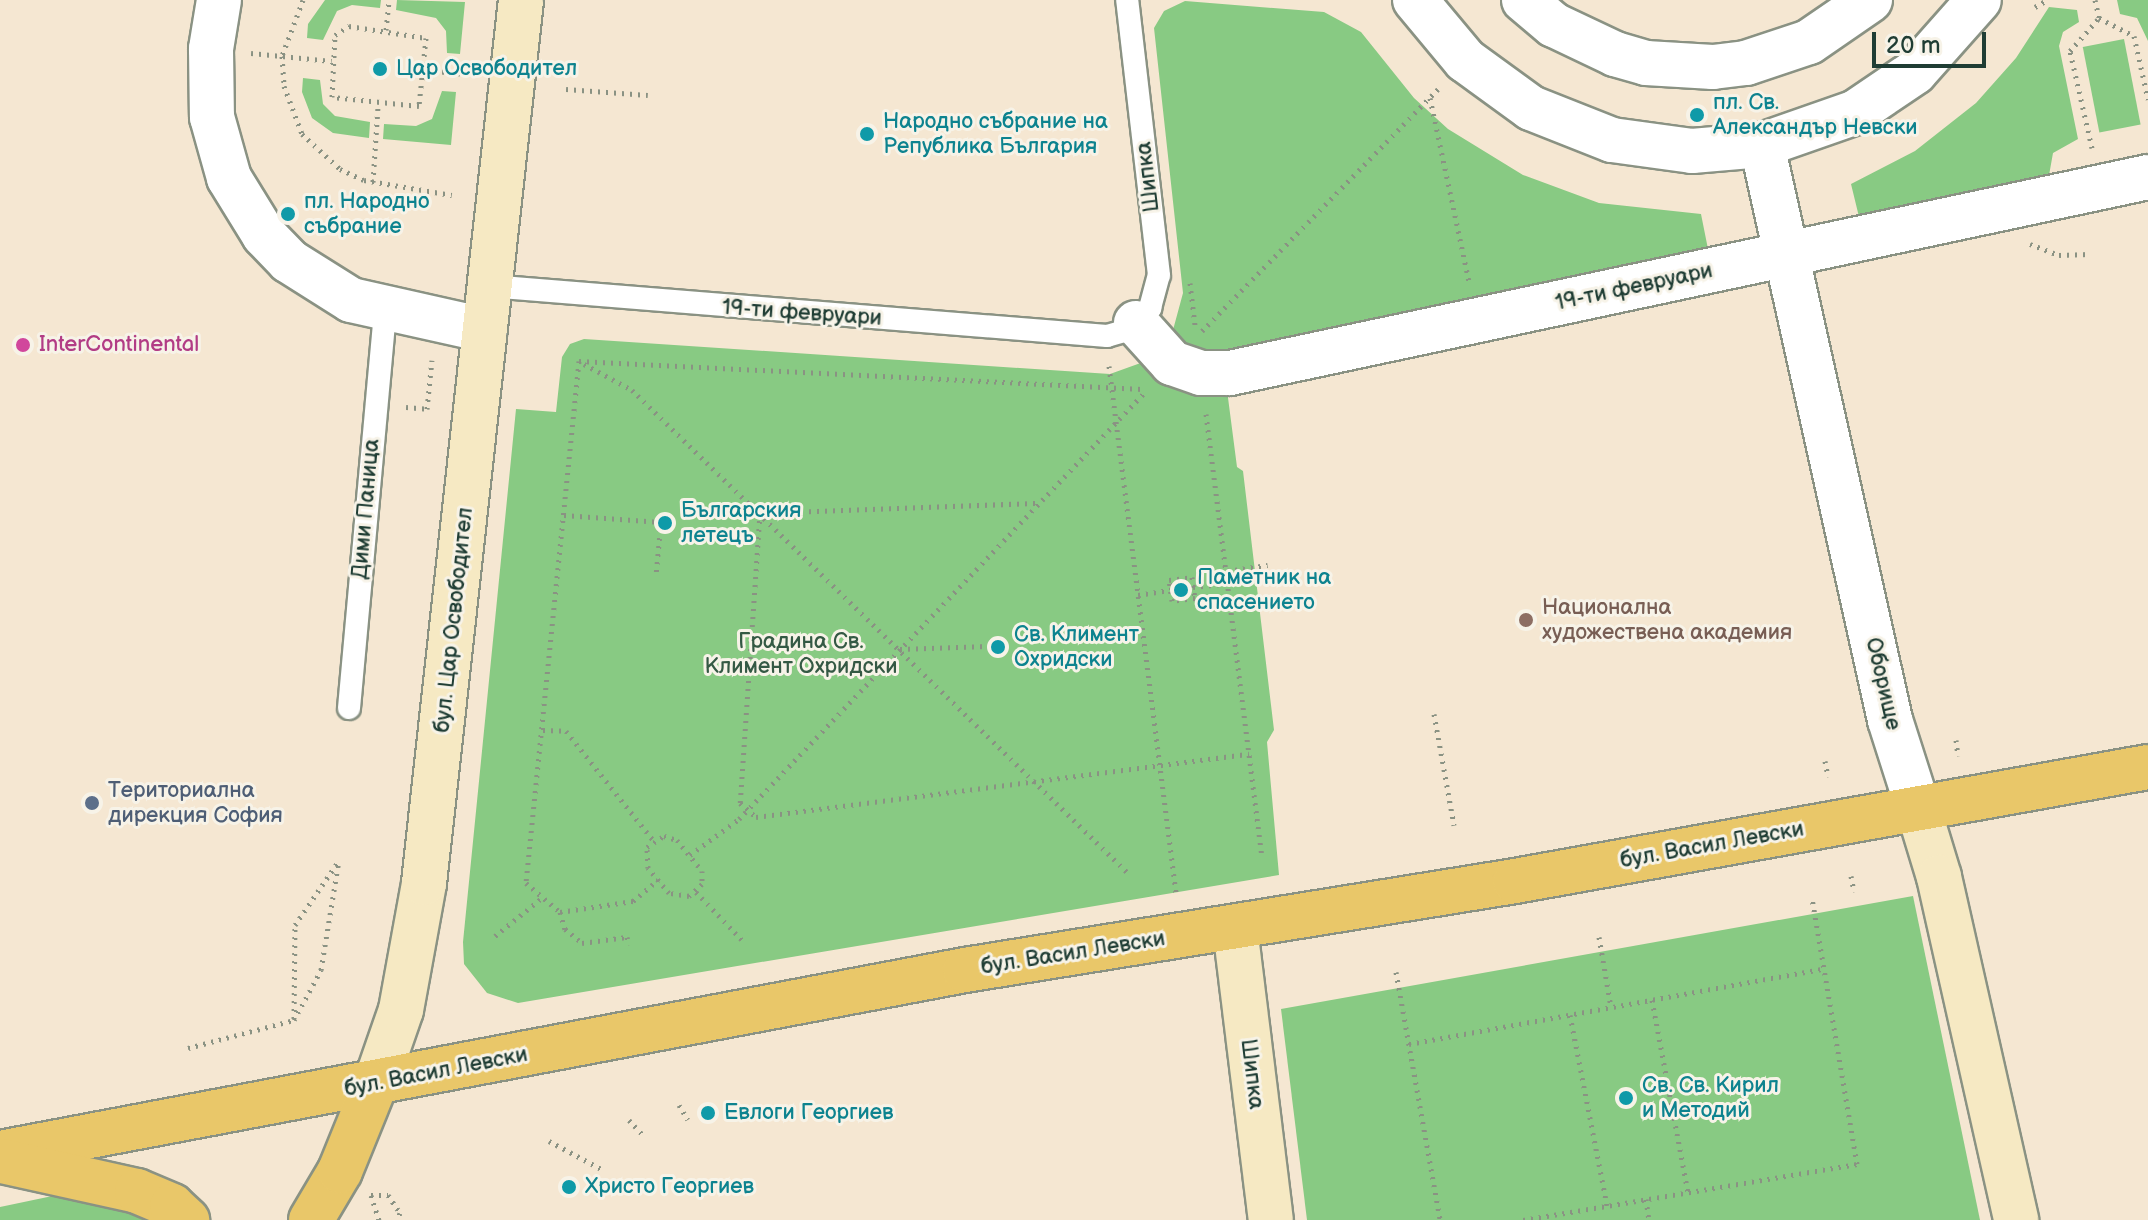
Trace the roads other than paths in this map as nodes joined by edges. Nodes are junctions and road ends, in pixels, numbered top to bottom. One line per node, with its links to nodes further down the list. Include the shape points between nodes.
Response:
1 (219, 0): 12 (street, via 211,49 218,148 243,206 289,261 340,294)
2 (521, 0): 11 (main road, бул. Цар Освободител)
3 (1127, 0): 14 (lane, Шипка, via 1159,275 1153,300)
4 (1415, 0): 8 (street, via 1465,60 1531,108 1612,140 1692,151)
5 (1524, 0): 6 (street, via 1554,25 1615,54 1646,63 1713,67 1756,61 1809,42)
6 (1870, 0)
7 (1979, 0): 8 (street, via 1940,49 1887,93 1824,127)
8 (1762, 145): 10 (street, Оборище)
9 (2148, 177): 10 (street, 19-ти февруари)
10 (1787, 254): 14 (street, 19-ти февруари, via 1230,373 1173,375); 17 (street, Оборище, via 1890,720)
11 (489, 286): 13 (main road, бул. Цар Освободител); 14 (lane, 19-ти февруари)
12 (411, 327): 13 (street); 15 (lane, Дими Паница)
13 (485, 330): 19 (main road, бул. Цар Освободител, via 424,883 401,1010)
14 (1119, 332)
15 (349, 708)
16 (2148, 767): 17 (main road, бул. Васил Левски)
17 (1919, 811): 18 (main road, бул. Васил Левски); 25 (main road, Оборище, via 1939,877)
18 (1235, 928): 19 (main road, бул. Васил Левски, via 965,970); 24 (main road, Шипка)
19 (375, 1085): 20 (main road, бул. Васил Левски); 23 (main road, бул. Цар Освободител, via 340,1171)
20 (0, 1153)
21 (0, 1160): 22 (main road, via 137,1191 172,1206)
22 (187, 1220)
23 (311, 1220)
24 (1271, 1220)
25 (2016, 1220)

